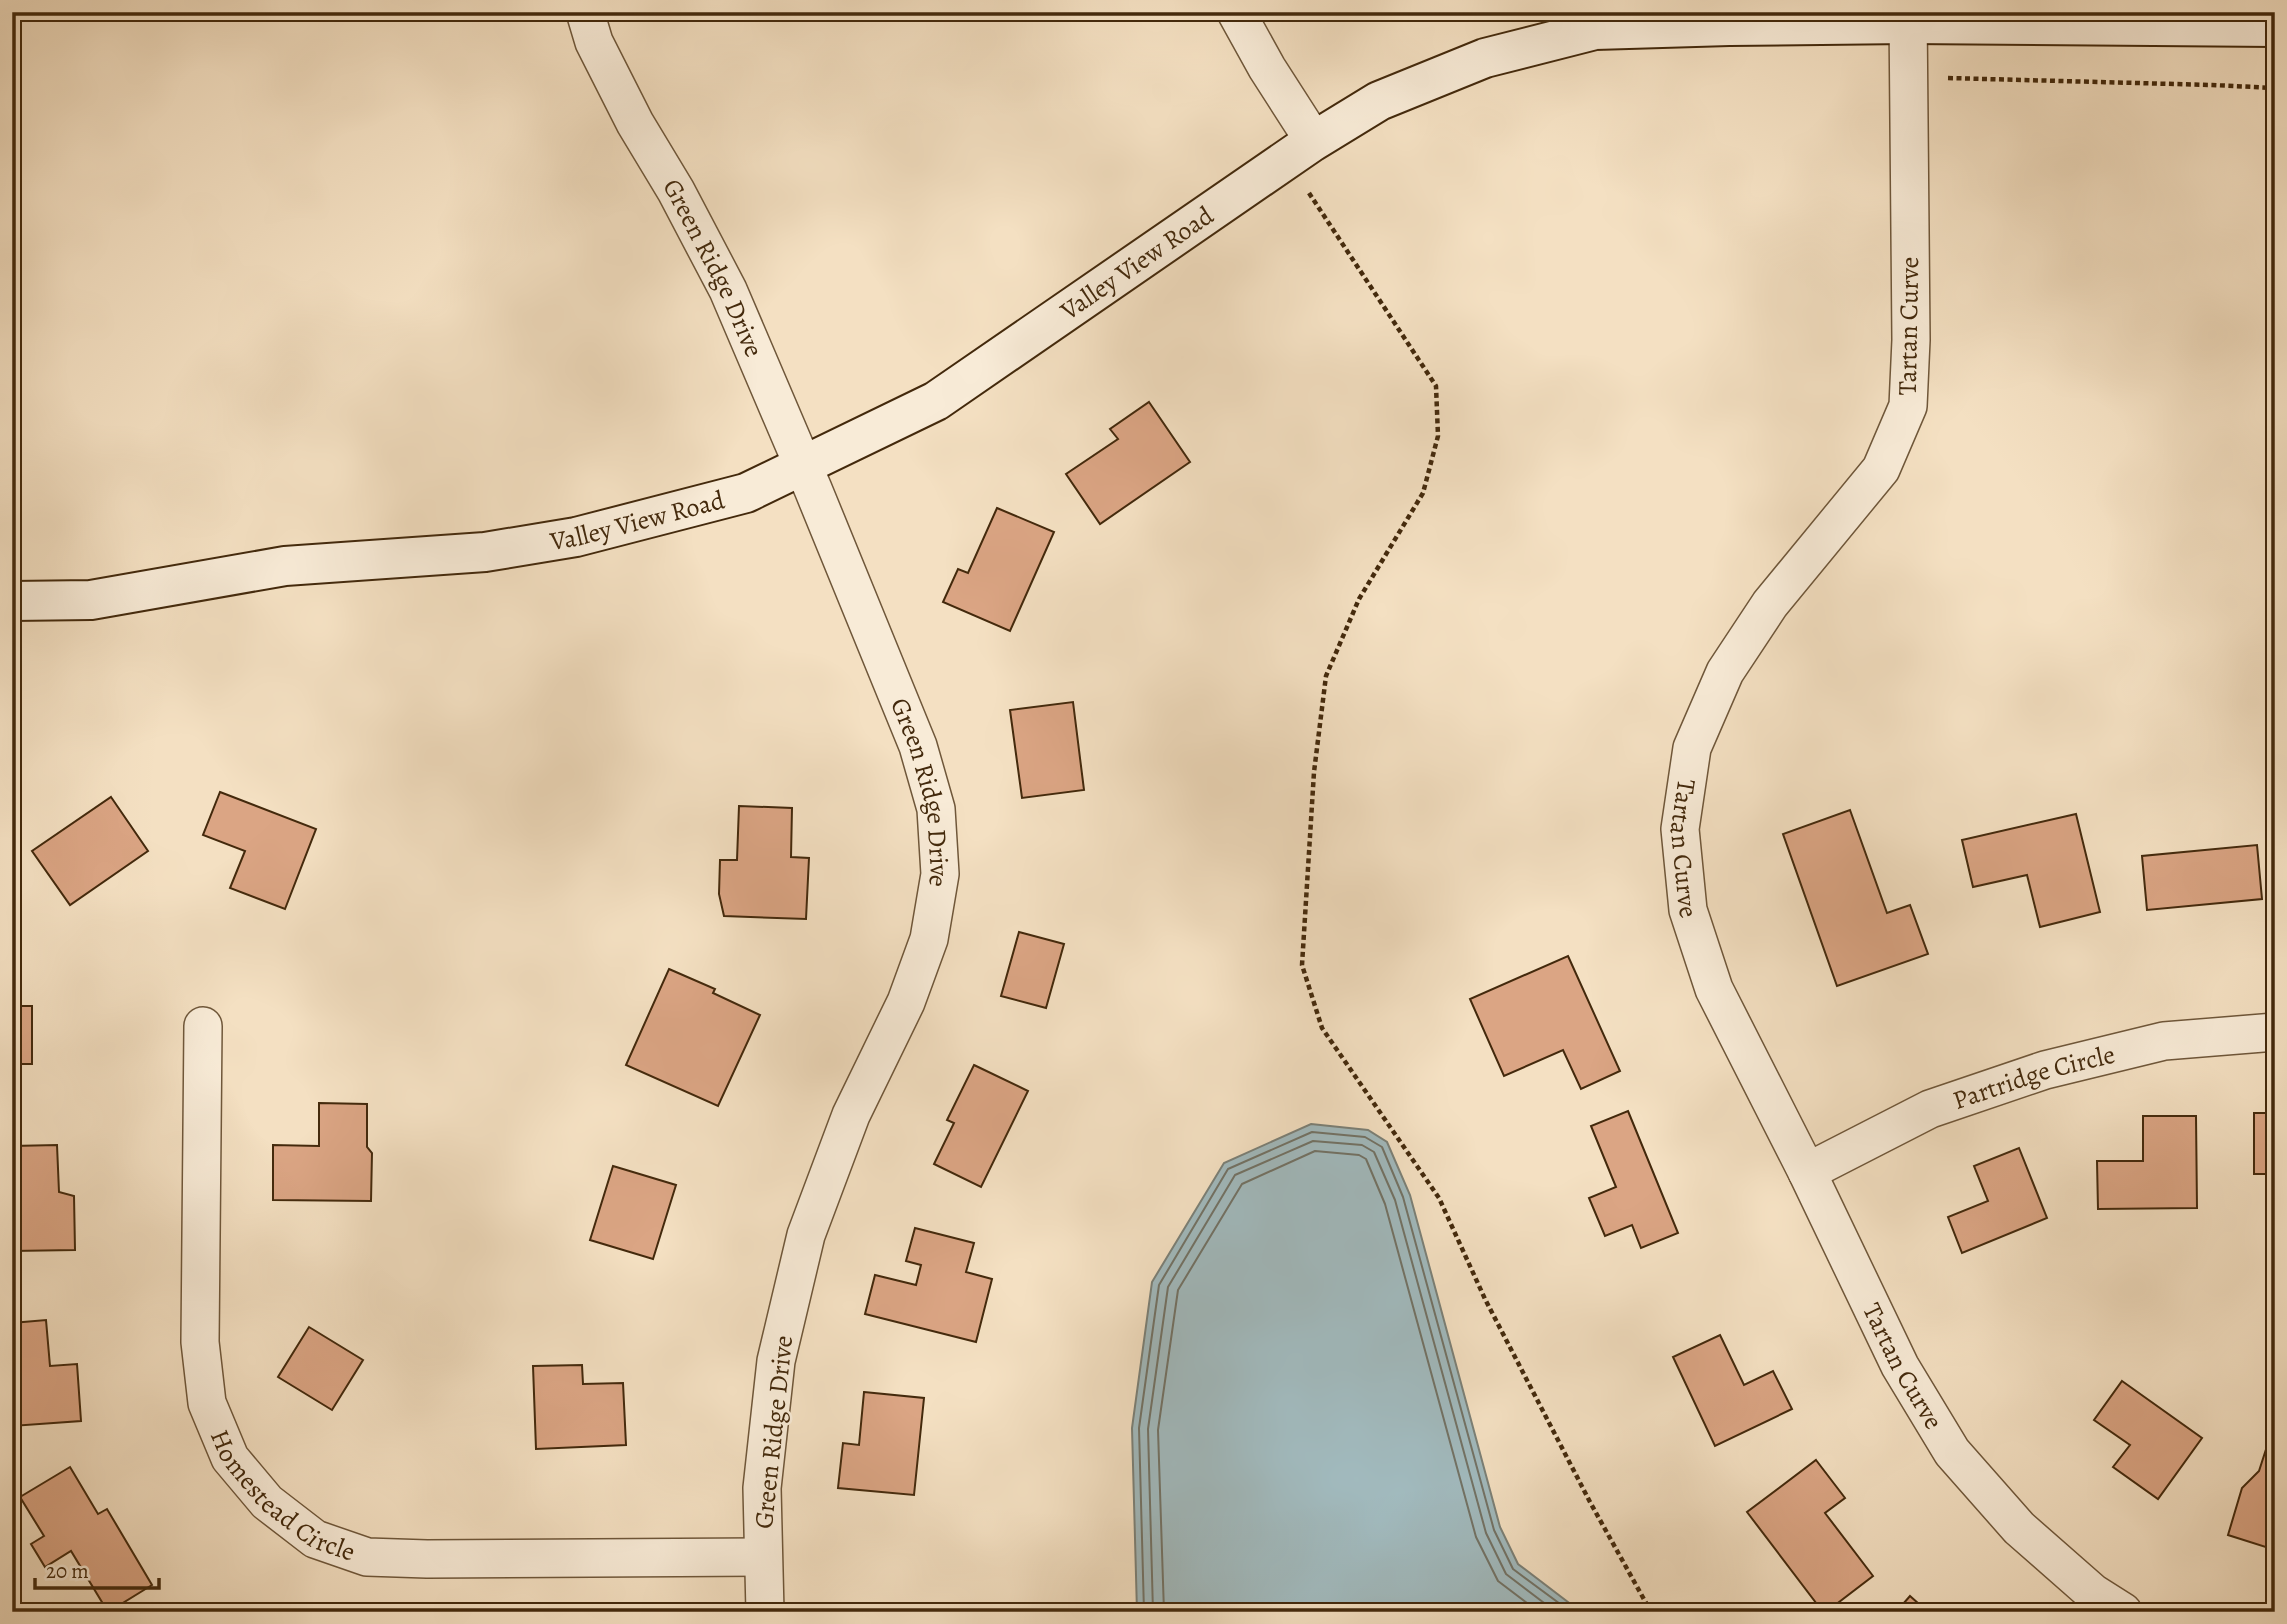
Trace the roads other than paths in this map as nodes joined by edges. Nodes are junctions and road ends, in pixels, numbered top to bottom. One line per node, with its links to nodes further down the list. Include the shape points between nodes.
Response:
1 (585, 12): 6 (street, Green Ridge Drive, via 594,42 635,123 728,290)
2 (1236, 12): 5 (street, via 1310,135)
3 (1908, 18): 4 (street, Valley View Road); 5 (street, Valley View Road, via 1595,30 1485,58 1380,101); 10 (street, Tartan Curve, via 1908,405 1881,469 1770,604 1725,672 1692,748 1680,829 1688,910 1714,989)
4 (2275, 27)
5 (1299, 151): 6 (street, Valley View Road, via 936,401)
6 (803, 465): 7 (street, Valley View Road, via 746,493 576,537 485,552 285,566 91,600); 11 (street, Green Ridge Drive, via 918,746 936,809 940,874 929,939 906,1002 851,1115 806,1235 776,1361 762,1489)
7 (12, 601)
8 (203, 1026): 11 (street, Homestead Circle, via 200,1342 207,1403 229,1458 267,1502 315,1539 367,1557)
9 (2275, 1032): 10 (street, Partridge Circle, via 2164,1041 2045,1070 1930,1109)
10 (1807, 1172): 13 (street, Tartan Curve, via 1900,1366 1952,1452 2019,1528)
11 (762, 1557): 12 (street, Green Ridge Drive)
12 (765, 1612)
13 (2123, 1612)

